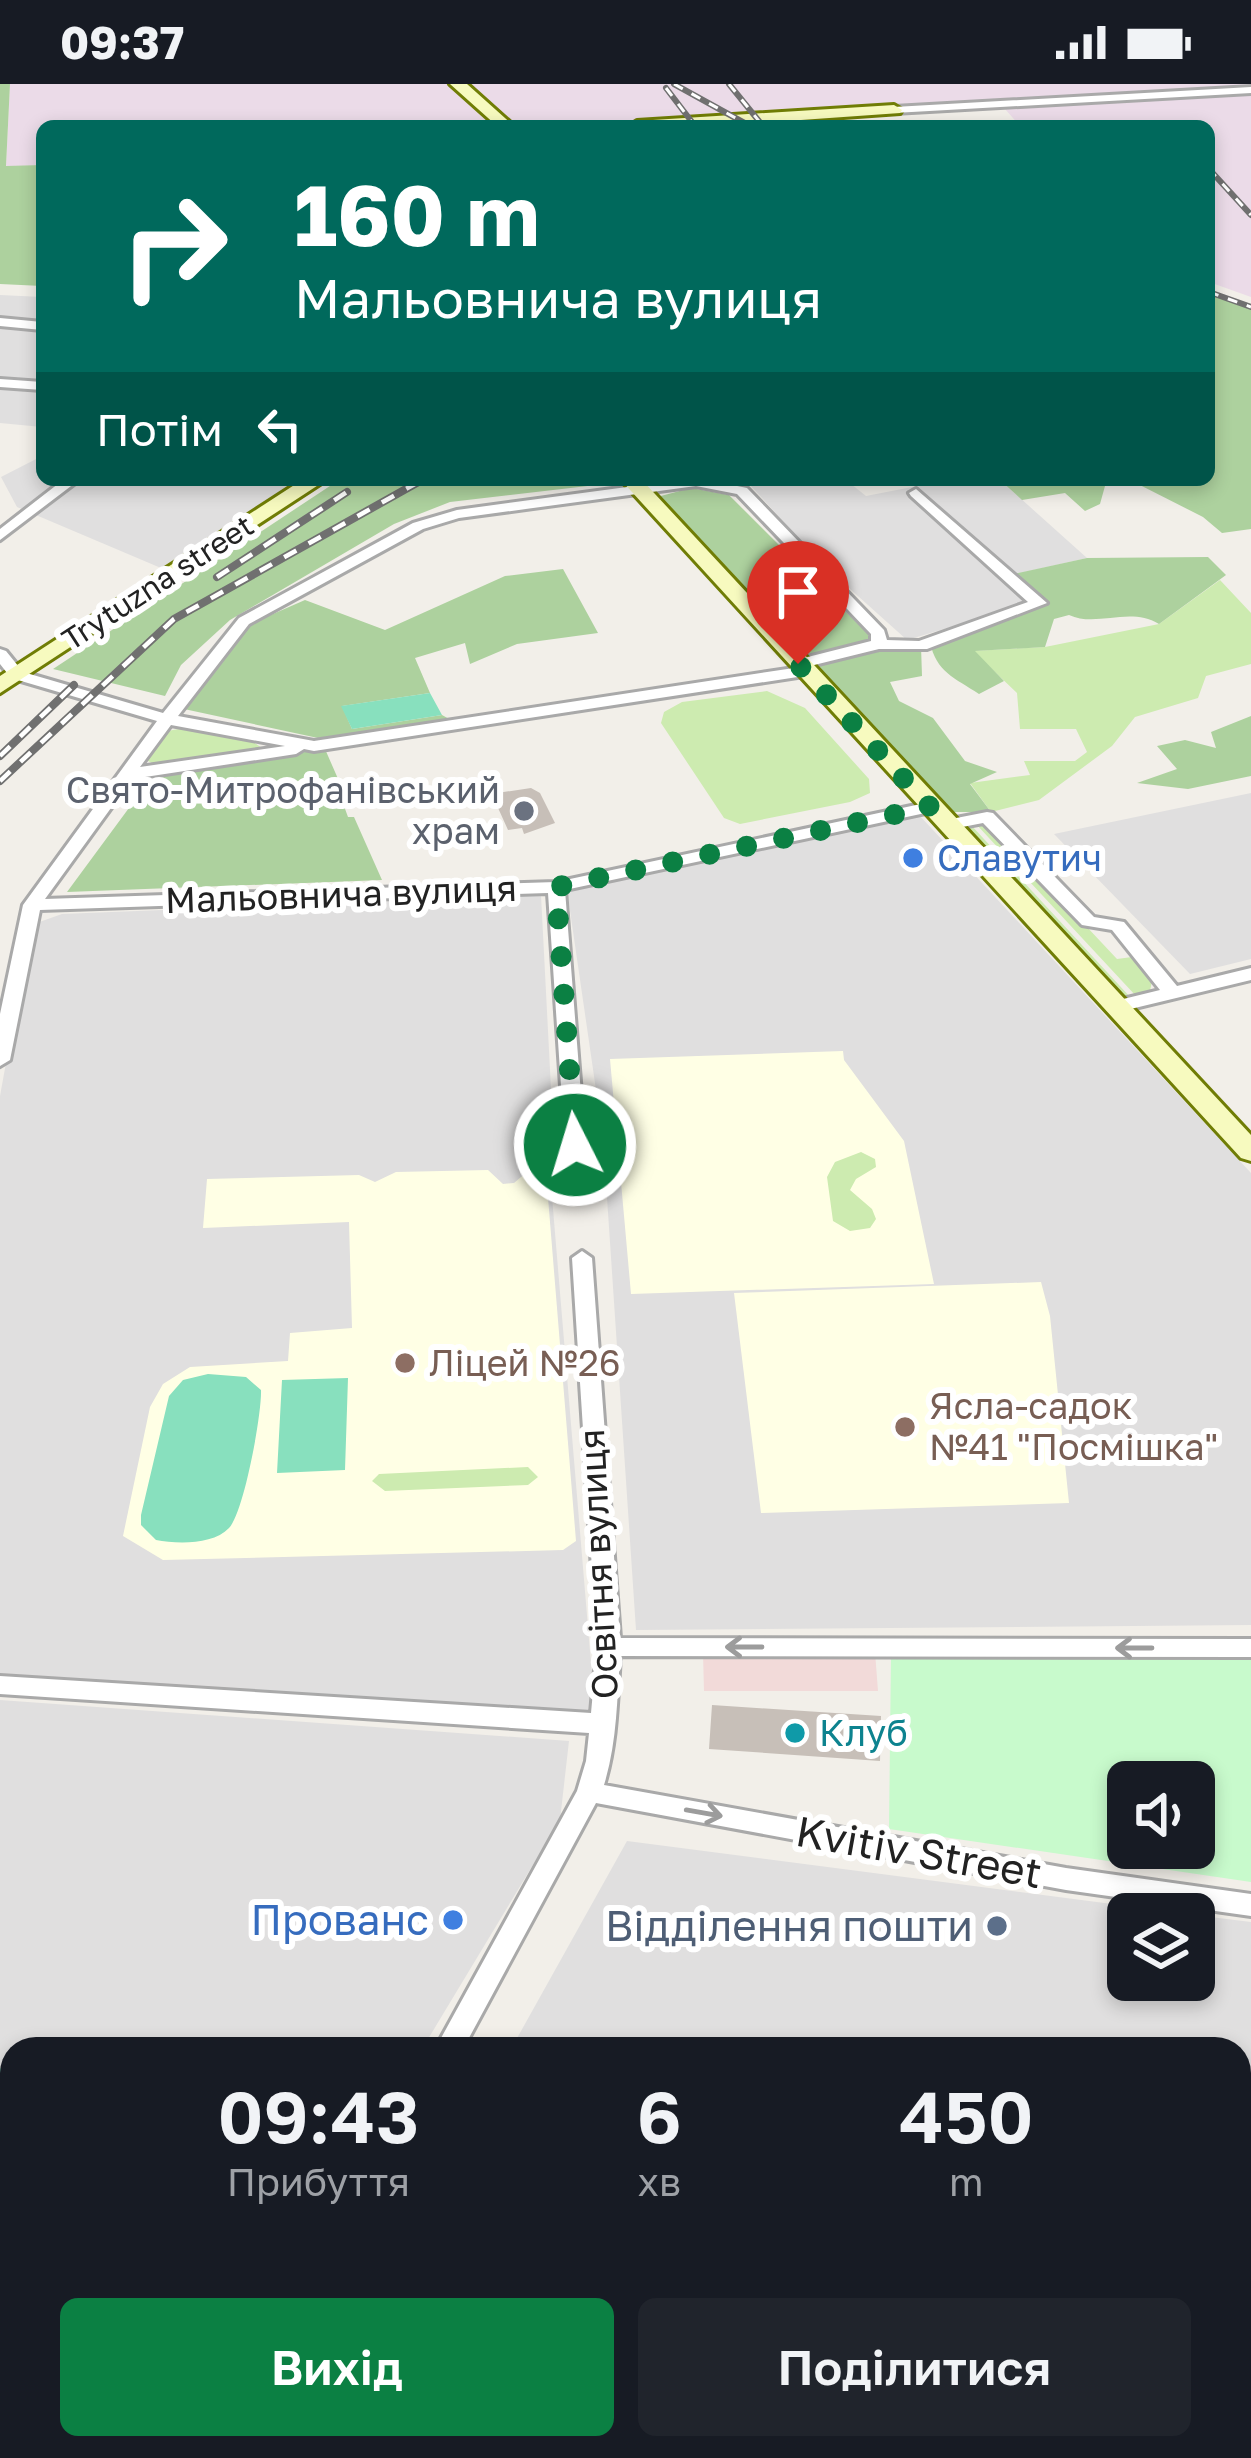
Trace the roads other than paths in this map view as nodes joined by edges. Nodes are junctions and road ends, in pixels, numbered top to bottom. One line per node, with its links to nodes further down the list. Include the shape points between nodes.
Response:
1 (458, 84): 4 (street)
2 (1251, 90): 3 (street)
3 (890, 103): 5 (street); 6 (street)
4 (499, 120)
5 (703, 120)
6 (900, 120)
7 (0, 322): 8 (street)
8 (36, 325)
9 (0, 383): 10 (street)
10 (36, 386)
11 (62, 486): 17 (street)
12 (307, 486): 21 (street, Trytuzna street)
13 (628, 486): 22 (street, via 418,526 244,621)
14 (635, 486): 20 (street)
15 (716, 486): 18 (street, via 742,491 879,634)
16 (916, 494): 18 (street, via 1039,603 921,646)
17 (0, 536)
18 (879, 644): 20 (street)
19 (0, 654): 21 (street)
20 (801, 668): 23 (street); 25 (street)
21 (9, 680): 22 (street)
22 (166, 719): 23 (street); 24 (street)
23 (314, 746): 24 (street)
24 (130, 774): 27 (street)
25 (939, 816): 26 (street, Мальовнича вулиця); 29 (street, Мальовнича вулиця, via 987,817 1088,921 1118,926); 30 (street)
26 (556, 887): 27 (street, Мальовнича вулиця); 32 (street)
27 (32, 905): 31 (street)
28 (1251, 974): 29 (street)
29 (1173, 994): 30 (street)
30 (1114, 1007): 33 (street)
31 (0, 1060)
32 (575, 1145)
33 (1251, 1152)
34 (582, 1258): 35 (street, Освітня вулиця)
35 (609, 1648): 36 (street, one-way to 35); 38 (street, Освітня вулиця)
36 (1251, 1648)
37 (0, 1685): 38 (street)
38 (604, 1724): 39 (street, Освітня вулиця)
39 (589, 1792): 40 (street, Kvitiv Street, one-way to 40); 41 (street, Освітня вулиця)
40 (1251, 1905)
41 (455, 2037)

